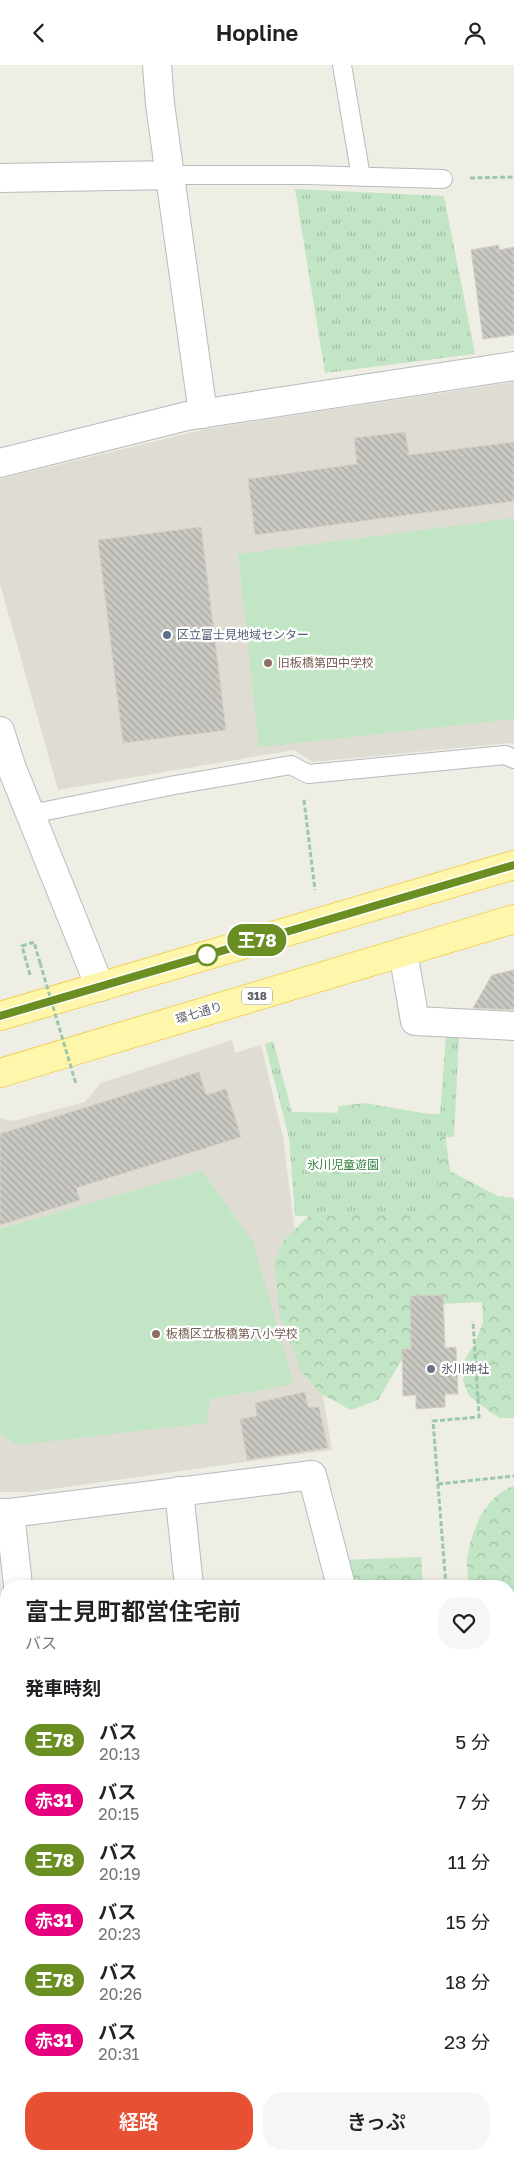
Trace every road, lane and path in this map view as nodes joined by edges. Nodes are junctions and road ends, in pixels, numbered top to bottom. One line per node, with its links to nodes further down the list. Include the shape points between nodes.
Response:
1 (157, 65): 3 (street)
2 (342, 65): 4 (lane)
3 (171, 175): 4 (lane); 6 (street); 9 (street)
4 (361, 177): 7 (lane)
5 (514, 177): 7 (path)
6 (0, 178)
7 (443, 179)
8 (514, 366): 9 (street)
9 (203, 414): 10 (street)
10 (0, 463)
11 (0, 731): 14 (street)
12 (514, 759): 13 (lane, via 505,755 308,774)
13 (300, 769): 14 (lane, via 291,765); 17 (path)
14 (31, 814): 20 (street)
15 (514, 865): 17 (main road)
16 (514, 919): 18 (main road, 環七通り / 318)
17 (319, 922): 20 (main road)
18 (403, 952): 22 (street, via 415,1021); 23 (main road, 環七通り / 318)
19 (30, 975): 24 (path, bridge, via 22,946 34,942)
20 (100, 987): 21 (main road)
21 (0, 1016)
22 (514, 1026)
23 (0, 1073)
24 (76, 1084)
25 (473, 1321): 27 (path, via 479,1417 433,1421)
26 (514, 1476): 27 (path)
27 (438, 1485): 33 (path)
28 (180, 1491): 29 (street); 31 (street); 32 (street, via 312,1475)
29 (5, 1513): 30 (street)
30 (17, 1580)
31 (188, 1580)
32 (339, 1580)
33 (446, 1580)

